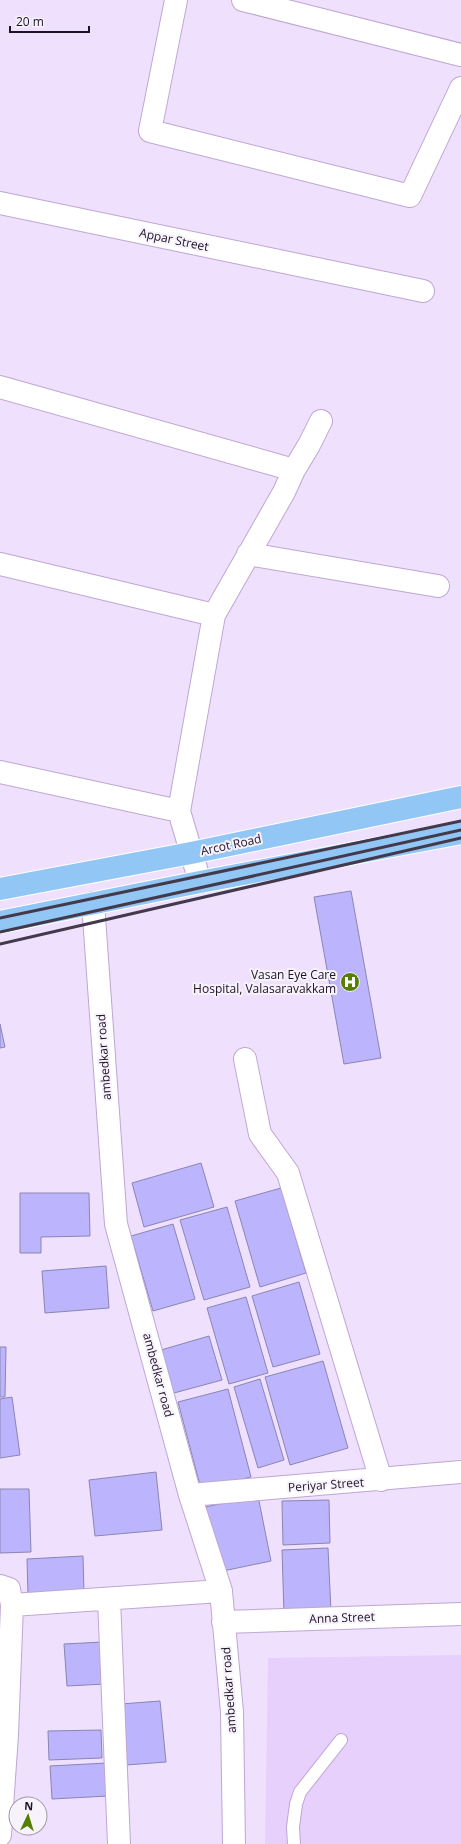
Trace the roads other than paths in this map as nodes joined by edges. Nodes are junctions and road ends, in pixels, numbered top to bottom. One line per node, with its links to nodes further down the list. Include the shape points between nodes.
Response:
1 (176, 0): 4 (street, via 150,131 410,196)
2 (243, 0): 3 (street)
3 (461, 55)
4 (461, 88)
5 (0, 203): 6 (street, Appar Street)
6 (423, 291)
7 (0, 387): 9 (street)
8 (321, 421): 9 (street)
9 (294, 470): 10 (street)
10 (248, 554): 12 (street); 13 (street)
11 (0, 564): 13 (street)
12 (438, 586)
13 (214, 616): 16 (street)
14 (0, 772): 16 (street)
15 (461, 798): 18 (main road, Arcot Road)
16 (179, 811): 18 (street)
17 (461, 833): 19 (main road)
18 (191, 853): 19 (street); 20 (main road, Arcot Road)
19 (200, 882): 21 (main road)
20 (0, 889)
21 (93, 903): 22 (main road); 26 (street, ambedkar road, via 116,1224)
22 (0, 922)
23 (245, 1059): 25 (street, via 260,1134 288,1173)
24 (461, 1472): 25 (street, Periyar Street)
25 (381, 1480): 26 (street, Periyar Street)
26 (190, 1495): 28 (street, ambedkar road)
27 (0, 1586): 30 (street, via 8,1589)
28 (221, 1591): 29 (street); 32 (street, ambedkar road)
29 (109, 1599): 30 (street); 36 (street)
30 (12, 1606): 33 (street)
31 (461, 1614): 32 (street, Anna Street)
32 (224, 1622): 37 (street, ambedkar road, via 232,1712)
33 (4, 1735): 35 (street)
34 (341, 1740): 38 (lane, via 300,1792 293,1827)
35 (0, 1835)
36 (119, 1844)
37 (234, 1844)
38 (294, 1844)

